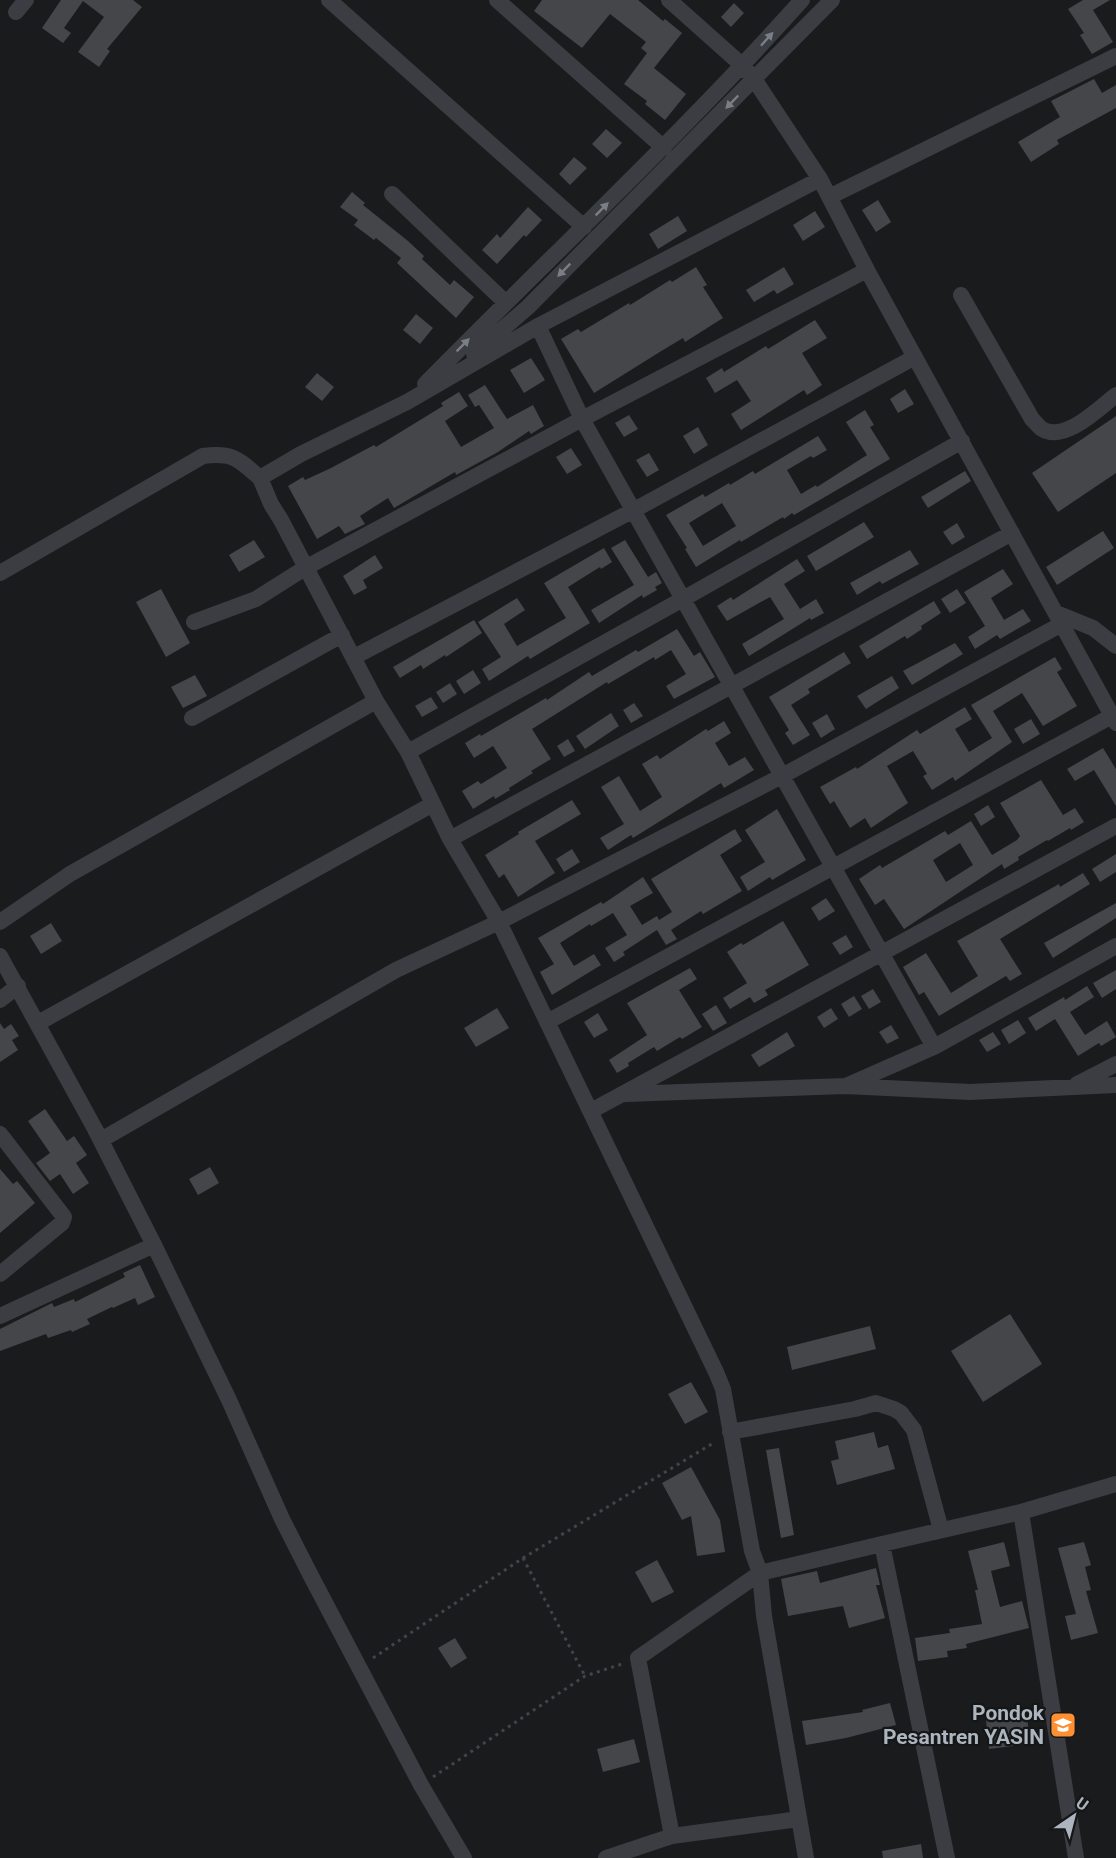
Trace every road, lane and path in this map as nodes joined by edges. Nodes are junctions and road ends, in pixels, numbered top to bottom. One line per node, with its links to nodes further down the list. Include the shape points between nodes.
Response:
1 (329, 0): 12 (street)
2 (497, 0): 8 (street)
3 (669, 0): 7 (street)
4 (802, 0): 7 (street, one-way to 4)
5 (832, 0): 7 (street)
6 (1116, 56): 11 (street)
7 (748, 72): 8 (street); 9 (street); 18 (street, one-way to 18, via 528,307)
8 (664, 147): 12 (street, one-way to 8)
9 (820, 179): 11 (street); 16 (street)
10 (392, 194): 15 (street)
11 (829, 196): 13 (street)
12 (584, 227): 15 (street)
13 (867, 270): 17 (street); 21 (street)
14 (961, 295): 19 (street, via 1032,419 1042,429 1054,433 1068,431)
15 (505, 302): 20 (street, one-way to 15)
16 (538, 327): 18 (street); 21 (street)
17 (915, 357): 22 (street); 24 (street)
18 (448, 377): 20 (street)
19 (1116, 394)
20 (407, 402): 23 (street)
21 (582, 419): 24 (street); 26 (street)
22 (962, 441): 25 (street); 28 (street)
23 (260, 478): 26 (street); 27 (street, via 228,455 203,456)
24 (634, 510): 28 (street); 33 (street)
25 (1012, 533): 29 (street); 34 (street)
26 (305, 568): 30 (street, via 256,599); 31 (street)
27 (0, 573)
28 (683, 599): 34 (street); 38 (street)
29 (1059, 618): 32 (street, via 1093,628); 37 (street); 39 (street)
30 (194, 622)
31 (342, 635): 33 (street); 36 (street)
32 (1116, 645)
33 (354, 657): 35 (street)
34 (732, 687): 39 (street); 42 (street)
35 (376, 701): 38 (street); 44 (street, via 70,874)
36 (192, 718)
37 (1114, 720): 43 (street)
38 (408, 752): 40 (street)
39 (782, 776): 43 (street); 45 (street)
40 (433, 804): 42 (street); 52 (street)
41 (1116, 826): 47 (street)
42 (450, 839): 45 (street)
43 (834, 868): 47 (street); 51 (street)
44 (0, 922)
45 (499, 922): 51 (street); 61 (street, via 396,970)
46 (1116, 946): 53 (street)
47 (882, 954): 53 (street); 58 (street)
48 (0, 956): 49 (street)
49 (18, 986): 50 (street); 52 (street)
50 (0, 1000)
51 (546, 1022): 59 (street)
52 (38, 1023): 61 (street)
53 (934, 1047): 56 (street)
54 (1116, 1064): 57 (street)
55 (1116, 1085): 57 (street)
56 (845, 1086): 57 (street, via 970,1092); 58 (street)
57 (1072, 1087)
58 (622, 1094): 59 (street)
59 (591, 1111): 65 (street, via 716,1372)
60 (0, 1134): 63 (street, via 64,1218)
61 (101, 1140): 62 (street)
62 (154, 1245): 64 (street); 73 (street, via 287,1529)
63 (0, 1274)
64 (0, 1316)
65 (730, 1432): 68 (street, via 876,1403 894,1408 915,1430); 70 (path); 71 (street, via 752,1551)
66 (1116, 1484): 67 (street)
67 (1021, 1512): 68 (street); 82 (street)
68 (941, 1530): 69 (street)
69 (882, 1544): 71 (street); 81 (street)
70 (523, 1558): 73 (path); 74 (path)
71 (760, 1573): 72 (street); 76 (street)
72 (638, 1658): 74 (path); 77 (street)
73 (359, 1667): 75 (street)
74 (585, 1676): 75 (path)
75 (421, 1785): 78 (street)
76 (799, 1819): 77 (street); 80 (street)
77 (672, 1836): 79 (street)
78 (464, 1858)
79 (606, 1858)
80 (806, 1858)
81 (947, 1858)
82 (1076, 1858)

